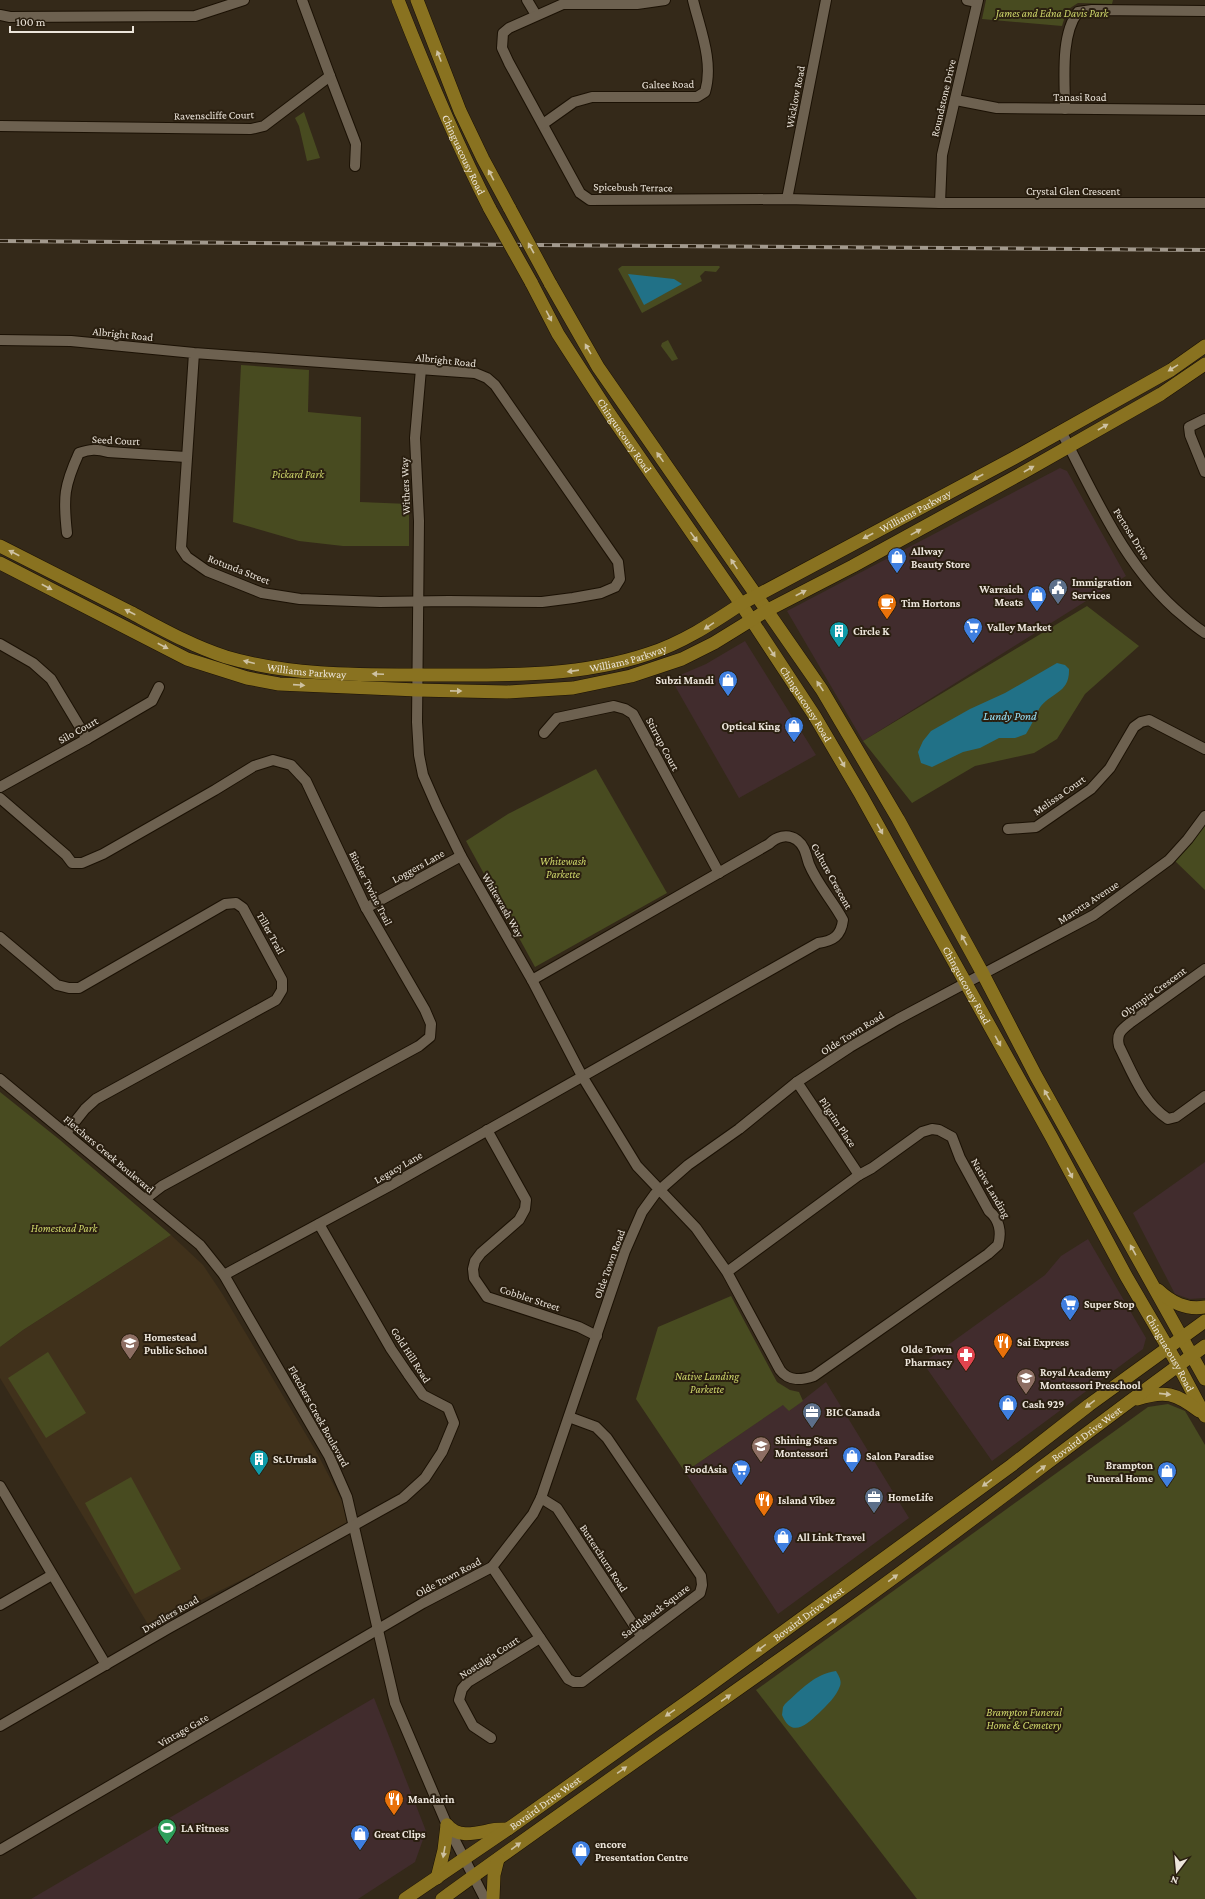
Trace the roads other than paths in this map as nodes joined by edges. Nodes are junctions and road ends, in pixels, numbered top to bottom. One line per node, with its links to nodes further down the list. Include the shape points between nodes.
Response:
1 (244, 0): 11 (street, via 195,16 10,17)
2 (302, 0): 13 (street)
3 (398, 0): 38 (main road, Chinguacousy Road, one-way to 38, bridge, via 466,163 558,334 609,413)
4 (417, 0): 36 (main road, Chinguacousy Road, one-way to 4, bridge, via 598,367 483,159 460,111)
5 (527, 0): 12 (street)
6 (665, 0): 12 (street, Spicebush Terrace, via 637,4 563,4)
7 (692, 0): 17 (street, Galtee Road, via 705,47 709,79 706,92 697,97 592,96 574,102)
8 (826, 0): 20 (street, Wicklow Road)
9 (974, 1): 14 (street, Roundstone Drive)
10 (1205, 11): 15 (street, via 1078,12 1072,22 1065,50)
11 (0, 14)
12 (536, 15): 17 (street, Spicebush Terrace, via 509,28 503,33 501,41 502,48)
13 (330, 76): 18 (street, Ravenscliffe Court, via 264,126 251,129); 19 (street, via 356,144)
14 (956, 100): 15 (street, Tanasi Road, via 997,108); 21 (street, Roundstone Drive, via 942,155)
15 (1065, 109): 16 (street, Tanasi Road)
16 (1205, 110)
17 (543, 124): 20 (street, Spicebush Terrace, via 580,193 590,200)
18 (0, 126)
19 (355, 166)
20 (787, 199): 21 (street, Spicebush Terrace)
21 (940, 203): 22 (street, Crystal Glen Crescent)
22 (1205, 203)
23 (0, 340): 25 (street, Albright Road, via 71,341)
24 (1205, 346): 29 (main road, Williams Parkway, one-way to 29, via 1171,370)
25 (194, 353): 27 (street, Albright Road); 31 (street, Rotunda Street)
26 (1205, 364): 30 (main road, Williams Parkway, one-way to 26, via 1162,394)
27 (421, 369): 37 (street, Withers Way, via 415,438); 37 (street, Albright Road, via 474,373 487,378 495,385 618,562 620,579 615,587 601,593 542,602)
28 (1205, 419): 32 (street, via 1189,427)
29 (1061, 431): 30 (street, Pertosa Drive); 36 (main road, Williams Parkway, one-way to 36)
30 (1069, 446): 39 (main road, Williams Parkway, one-way to 30, via 853,566); 41 (street, Pertosa Drive, via 1119,540 1135,564 1167,602)
31 (186, 457): 33 (street, Seed Court, via 108,452 97,449 79,453 64,497); 37 (street, Rotunda Street, via 181,548 187,557 201,568 262,593 300,600)
32 (1205, 472)
33 (67, 533)
34 (0, 546): 43 (main road, Williams Parkway, one-way to 34, via 282,669 226,657 168,633)
35 (0, 563): 45 (main road, Williams Parkway, one-way to 45, via 187,659 246,678 279,684)
36 (756, 596): 38 (main road, Williams Parkway); 39 (main road, Chinguacousy Road)
37 (419, 603): 43 (street, Whitewash Way)
38 (741, 604): 40 (main road, Chinguacousy Road); 43 (main road, Williams Parkway, one-way to 43, via 703,630 678,642 612,664 535,674)
39 (766, 611): 40 (main road, Williams Parkway); 58 (main road, Chinguacousy Road, one-way to 39, via 840,720)
40 (750, 620): 45 (main road, Williams Parkway, one-way to 40, via 538,691 609,682 682,659 714,643); 60 (main road, Chinguacousy Road, one-way to 60, via 818,722)
41 (1205, 633)
42 (0, 644): 47 (street, via 33,664 51,679)
43 (417, 675): 45 (street, Whitewash Way)
44 (159, 686): 47 (street, Silo Court, via 152,701)
45 (417, 690): 53 (street, Whitewash Way, via 419,754 424,775)
46 (544, 733): 54 (street, Stirrup Court, via 557,718 614,706 633,714)
47 (87, 739): 49 (street, Silo Court)
48 (1205, 750): 52 (street, Melissa Court, via 1149,720 1141,722 1134,727 1110,768 1091,789 1036,827)
49 (0, 787)
50 (0, 798): 55 (street, Binder Twine Trail, via 72,863 82,863 103,854 254,766 273,760 291,765 306,781)
51 (1205, 816): 58 (street, Marotta Avenue, via 1169,860 1128,891 1080,924)
52 (1008, 829)
53 (461, 856): 55 (street, Loggers Lane); 59 (street, Whitewash Way)
54 (718, 873): 59 (street, Culture Crescent); 61 (street, Culture Crescent, via 774,839 781,836 796,839 805,848 810,865 843,920 842,928 837,937 830,941 818,943)
55 (366, 908): 69 (street, Binder Twine Trail, via 425,1010 431,1024 430,1037 419,1046 162,1186)
56 (0, 937): 66 (street, Tiller Trail, via 57,985 79,988 225,904 236,903 243,908 282,980 282,990 276,1000 96,1099)
57 (1205, 969): 64 (street, Olympia Crescent, via 1120,1031 1117,1040 1147,1099 1157,1112 1168,1119 1176,1117)
58 (983, 974): 60 (street, Marotta Avenue); 73 (main road, Chinguacousy Road, one-way to 58, via 1036,1076)
59 (532, 980): 61 (street, Whitewash Way)
60 (965, 983): 63 (street, Olde Town Road, via 855,1044); 79 (main road, Chinguacousy Road, one-way to 79)
61 (582, 1076): 65 (street, Legacy Lane); 68 (street, Whitewash Way, via 637,1166)
62 (0, 1079): 66 (street, Fletchers Creek Boulevard)
63 (797, 1082): 67 (street, Pilgrim Place); 68 (street, Olde Town Road)
64 (1205, 1096)
65 (487, 1130): 70 (street, Legacy Lane); 76 (street, Cobbler Street, via 526,1200 526,1209 519,1220 481,1253 475,1261 474,1278 487,1297 579,1327)
66 (66, 1133): 69 (street, Fletchers Creek Boulevard)
67 (859, 1175): 71 (street, Native Landing); 71 (street, Native Landing, via 922,1132 932,1129 946,1132 952,1136 960,1158 989,1211 997,1220 1000,1228 998,1244 988,1254 806,1380 788,1377 780,1370)
68 (660, 1189): 71 (street, Native Landing, via 696,1228); 76 (street, Olde Town Road, via 642,1212 625,1251)
69 (145, 1200): 72 (street, Fletchers Creek Boulevard, via 200,1245)
70 (319, 1224): 72 (street, Legacy Lane); 90 (street, Gold Hill Road, via 391,1349 423,1395 448,1408 454,1423 442,1452 425,1478 403,1498)
71 (727, 1272)
72 (224, 1275): 90 (street, Fletchers Creek Boulevard, via 329,1456 347,1497)
73 (1151, 1284): 74 (main road, via 1168,1299 1183,1306 1191,1309); 77 (main road, Chinguacousy Road)
74 (1205, 1308)
75 (1205, 1321): 77 (main road, Bovaird Drive West)
76 (597, 1336): 85 (street, Olde Town Road)
77 (1181, 1338): 79 (main road, Bovaird Drive West); 80 (main road, Chinguacousy Road)
78 (1205, 1346): 80 (main road, Bovaird Drive West)
79 (1167, 1348): 81 (main road, Chinguacousy Road); 87 (main road, Bovaird Drive West, one-way to 87)
80 (1191, 1356): 81 (main road, Bovaird Drive West); 82 (main road, Chinguacousy Road)
81 (1178, 1365): 83 (main road, Bovaird Drive West); 84 (main road, Chinguacousy Road)
82 (1205, 1379)
83 (1128, 1402): 84 (main road, one-way to 84, via 1149,1395 1166,1394 1184,1399); 89 (main road, Bovaird Drive West, one-way to 83)
84 (1204, 1415)
85 (569, 1417): 88 (street, Olde Town Road); 95 (street, Saddleback Square, via 596,1427 607,1438 701,1576 700,1593)
86 (0, 1486): 92 (street)
87 (972, 1494): 89 (main road); 101 (main road, Bovaird Drive West, one-way to 101)
88 (541, 1498): 91 (street, Olde Town Road, via 533,1514); 95 (street, Butterchurn Road, via 557,1508)
89 (985, 1511): 104 (main road, Bovaird Drive West, one-way to 89)
90 (354, 1524): 94 (street, Fletchers Creek Boulevard); 97 (street, Dwellers Road)
91 (492, 1567): 94 (street, Olde Town Road); 96 (street, Saddleback Square)
92 (52, 1574): 93 (street); 97 (street)
93 (0, 1605)
94 (378, 1631): 100 (street, Fletchers Creek Boulevard, via 395,1703); 102 (street, Vintage Gate)
95 (641, 1636): 96 (street, Saddleback Square, via 582,1682 568,1679)
96 (540, 1638): 99 (street, Nostalgia Court, via 468,1682 462,1689 459,1700 473,1726)
97 (106, 1665): 98 (street, Dwellers Road)
98 (0, 1726)
99 (490, 1738)
100 (446, 1825): 101 (main road, via 455,1832 464,1833); 103 (street, Fletchers Creek Boulevard); 106 (main road, one-way to 106, via 444,1850)
101 (508, 1829): 103 (main road, Bovaird Drive West)
102 (0, 1850)
103 (464, 1859): 105 (street, Fletchers Creek Boulevard); 106 (main road, Bovaird Drive West)
104 (498, 1859): 105 (main road, Bovaird Drive West); 110 (main road)
105 (473, 1876): 108 (main road, Bovaird Drive West); 109 (street, Fletchers Creek Boulevard)
106 (437, 1878): 107 (main road, Bovaird Drive West)
107 (405, 1899)
108 (442, 1899)
109 (485, 1899)
110 (493, 1899)

